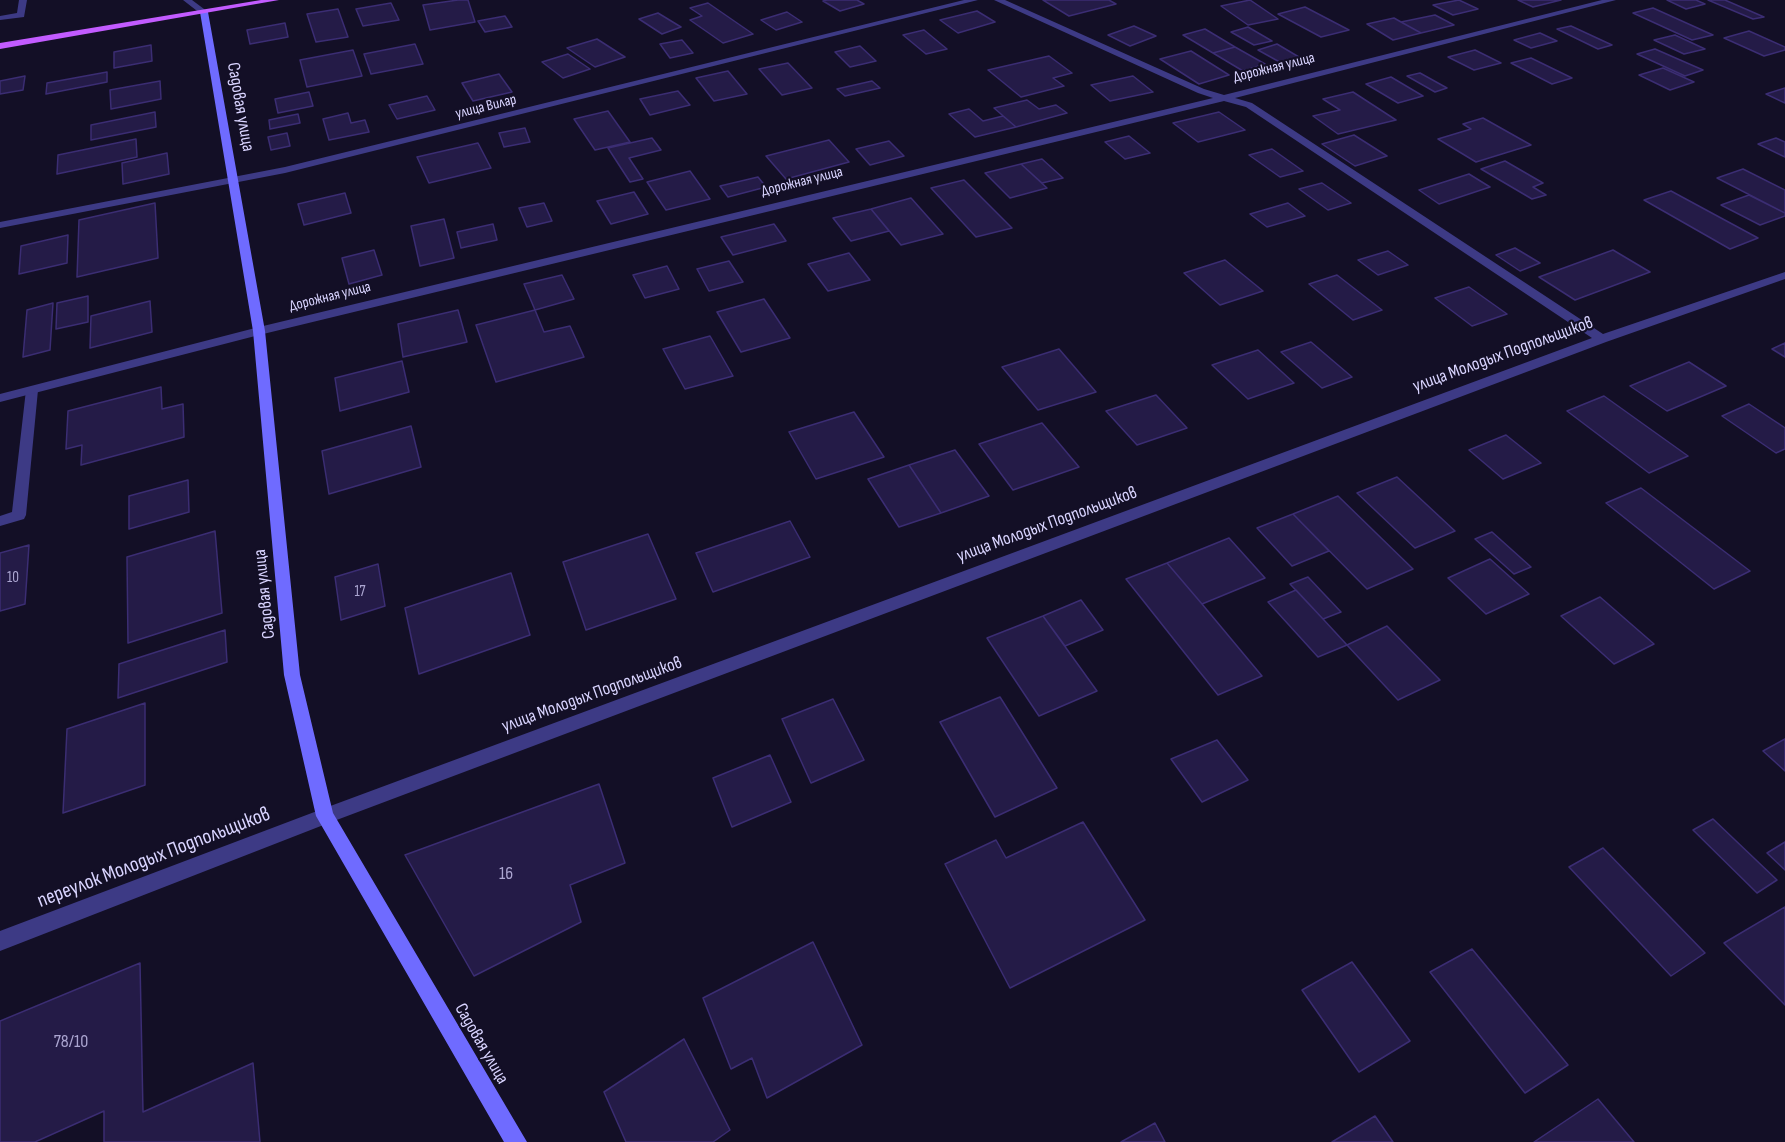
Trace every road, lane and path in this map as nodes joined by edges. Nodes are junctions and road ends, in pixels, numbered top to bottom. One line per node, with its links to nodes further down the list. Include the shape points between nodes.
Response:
1 (22, 0): 8 (street, via 21,15)
2 (187, 0): 7 (street)
3 (275, 0): 7 (main road)
4 (974, 0): 11 (street, улица Вилар)
5 (998, 0): 10 (street)
6 (1612, 0): 10 (street, Дорожная улица)
7 (204, 12): 9 (main road); 11 (main road, Садовая улица)
8 (0, 18)
9 (0, 46)
10 (1223, 98): 14 (street, Дорожная улица); 15 (street, via 1249,105)
11 (233, 182): 12 (street, улица Вилар); 14 (main road, Садовая улица)
12 (0, 225)
13 (1785, 275): 15 (street, улица Молодых Подпольщиков)
14 (259, 331): 16 (street, Дорожная улица); 19 (main road, Садовая улица, via 292,675)
15 (1602, 339): 19 (street, улица Молодых Подпольщиков)
16 (32, 390): 17 (street, Дорожная улица); 18 (street, via 19,515)
17 (0, 398)
18 (0, 521)
19 (324, 816): 20 (street, переулок Молодых Подпольщиков); 21 (main road, Садовая улица)
20 (0, 941)
21 (516, 1142)

